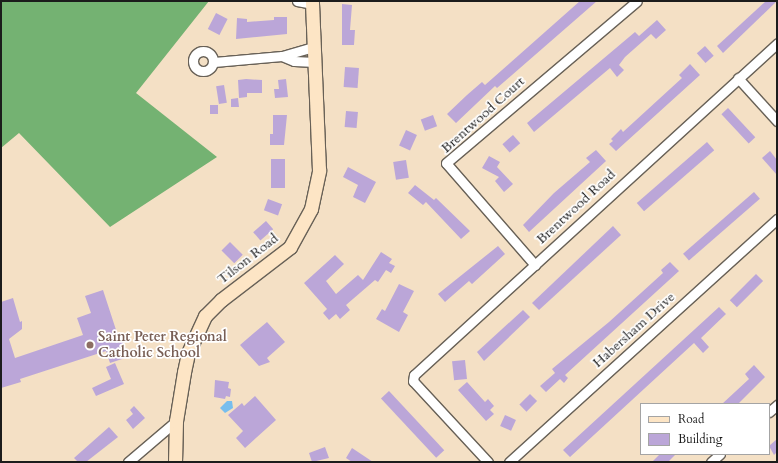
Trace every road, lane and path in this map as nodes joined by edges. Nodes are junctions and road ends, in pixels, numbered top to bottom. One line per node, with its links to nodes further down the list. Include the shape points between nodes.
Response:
1 (297, 1): 3 (street)
2 (637, 1): 12 (street, Brentwood Court, via 446,163)
3 (312, 3): 5 (street, Tilson Road)
4 (777, 43): 9 (street, Brentwood Road)
5 (314, 47): 6 (street); 8 (street, Tilson Road)
6 (282, 56): 7 (street); 8 (street, via 294,61)
7 (214, 62)
8 (315, 62): 13 (street, Tilson Road, via 319,170 311,209 290,247 221,300 205,316 188,353)
9 (738, 78): 10 (street); 12 (street, Brentwood Road)
10 (777, 121)
11 (777, 219): 18 (street, Habersham Drive)
12 (535, 265): 17 (street, Brentwood Road, via 414,375 413,381)
13 (176, 421): 15 (street); 16 (street, Tilson Road)
14 (719, 455): 19 (street)
15 (128, 462)
16 (175, 462)
17 (488, 462)
18 (509, 462)
19 (711, 462)

